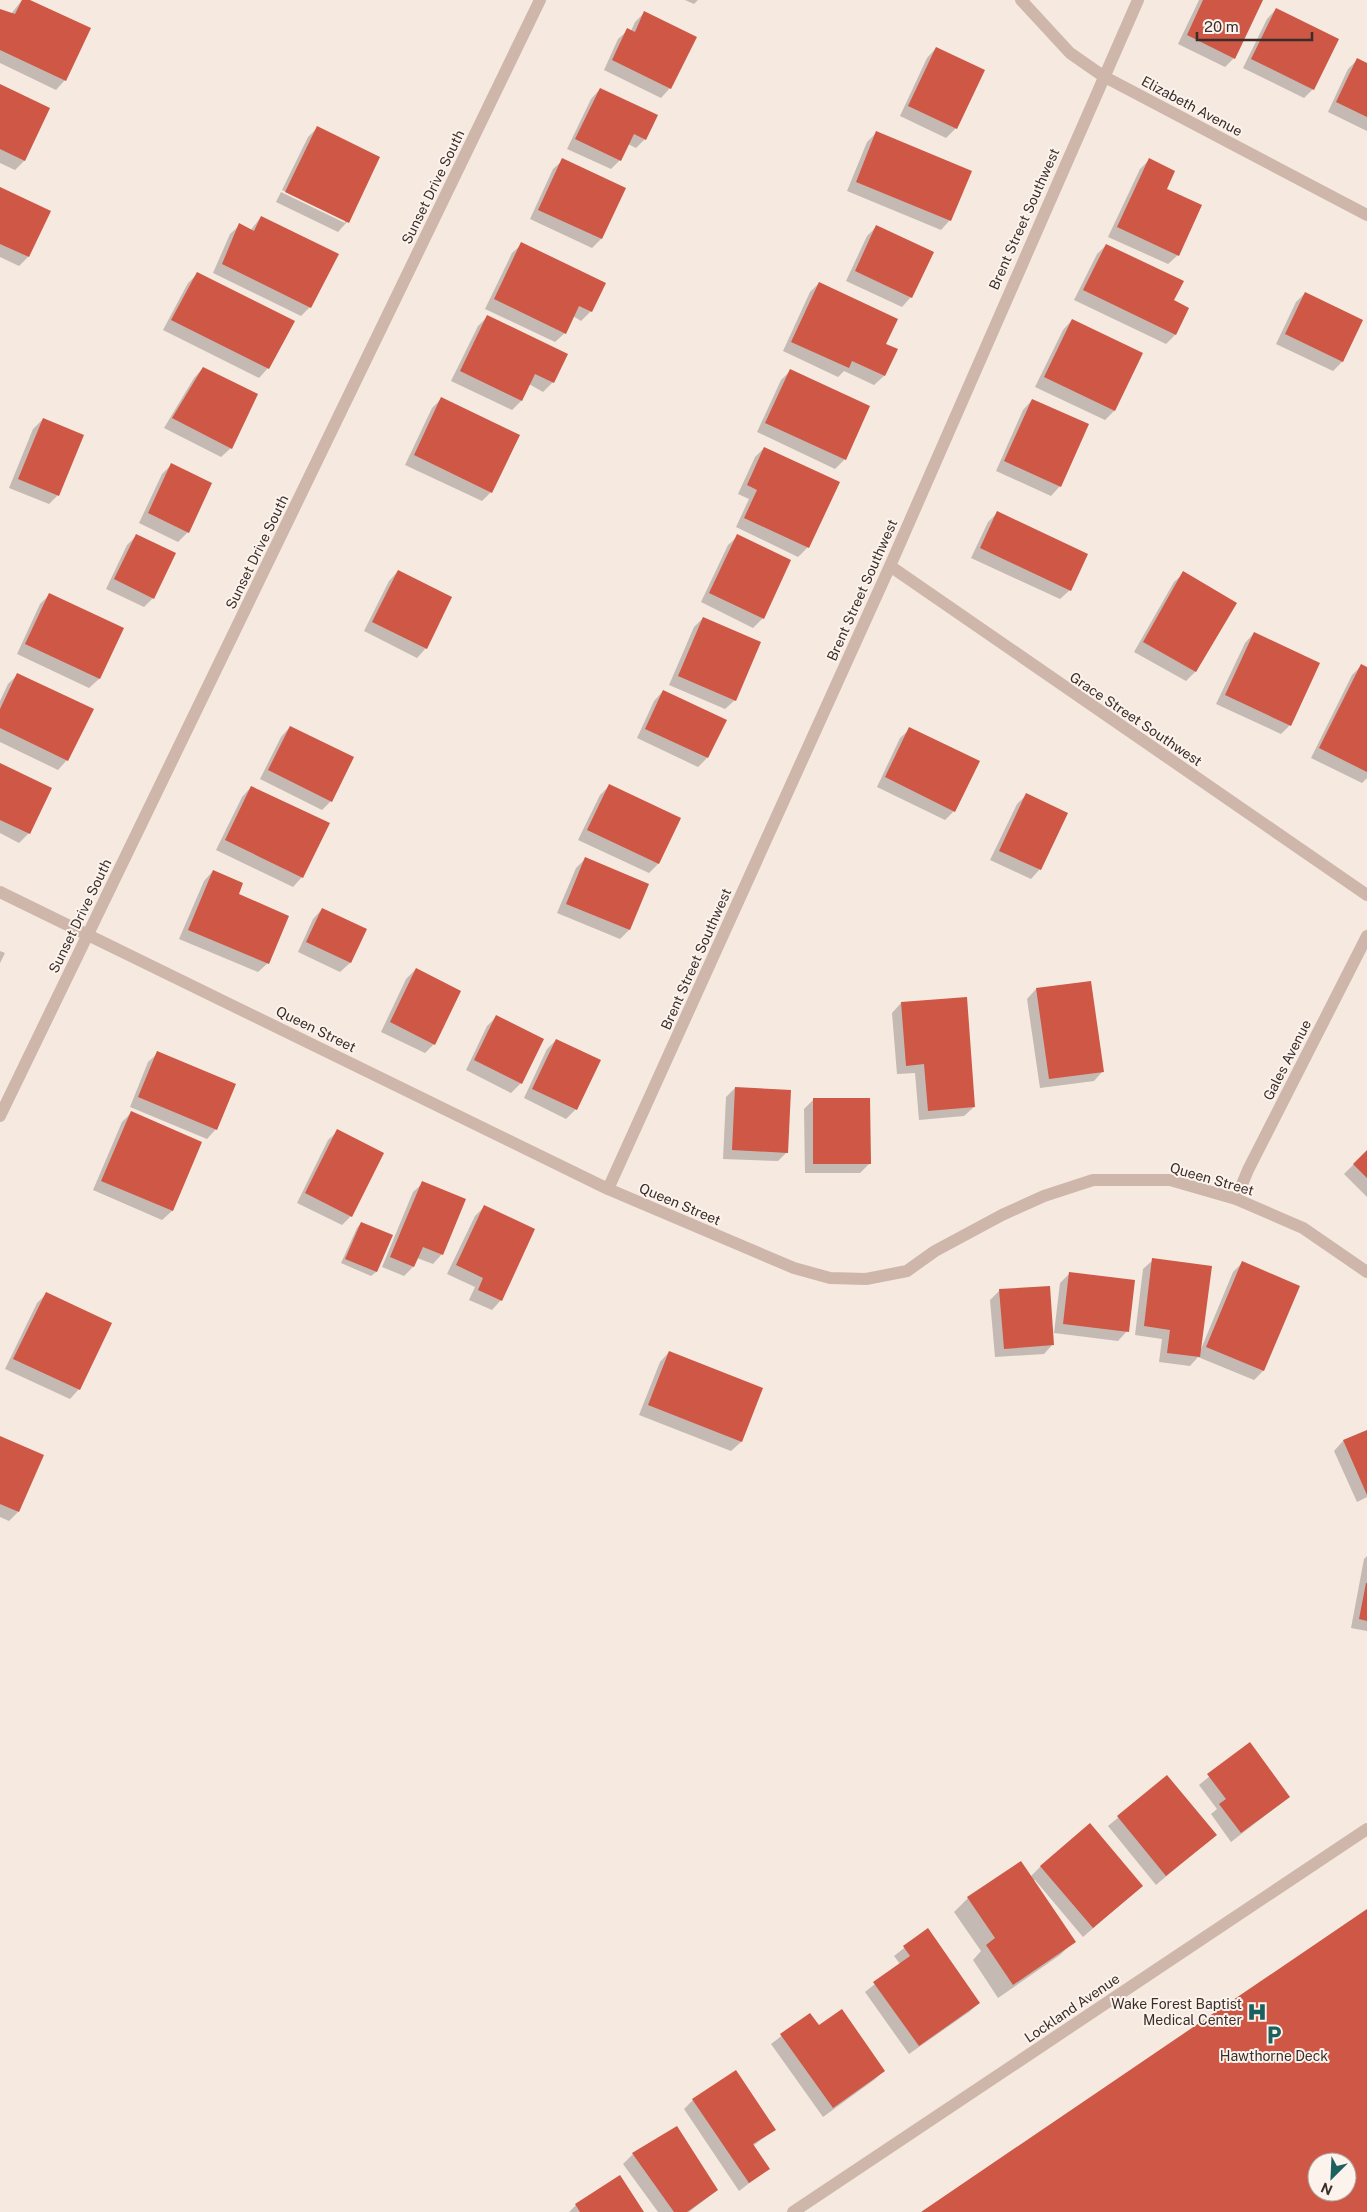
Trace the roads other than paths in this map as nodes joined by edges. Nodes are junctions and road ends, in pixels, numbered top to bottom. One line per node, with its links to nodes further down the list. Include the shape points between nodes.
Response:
1 (540, 0): 9 (street, Sunset Drive South)
2 (1021, 0): 4 (street, Elizabeth Avenue, via 1070,53)
3 (1138, 0): 4 (street, Brent Street Southwest)
4 (1103, 76): 5 (street, Elizabeth Avenue); 6 (street, Brent Street Southwest)
5 (1367, 215)
6 (890, 566): 8 (street, Grace Street Southwest); 12 (street, Brent Street Southwest)
7 (0, 892): 9 (street, Queen Street)
8 (1367, 895)
9 (89, 934): 11 (street, Sunset Drive South); 12 (street, Queen Street)
10 (1367, 936): 13 (street, Gales Avenue)
11 (0, 1116)
12 (608, 1189): 13 (street, Queen Street, via 794,1268 830,1278 866,1279 907,1271 935,1251 1002,1215 1044,1196 1093,1180 1170,1180)
13 (1236, 1199): 14 (street, Queen Street, via 1303,1228)
14 (1367, 1272)
15 (1367, 1829): 16 (street, Lockland Avenue)
16 (793, 2212)

